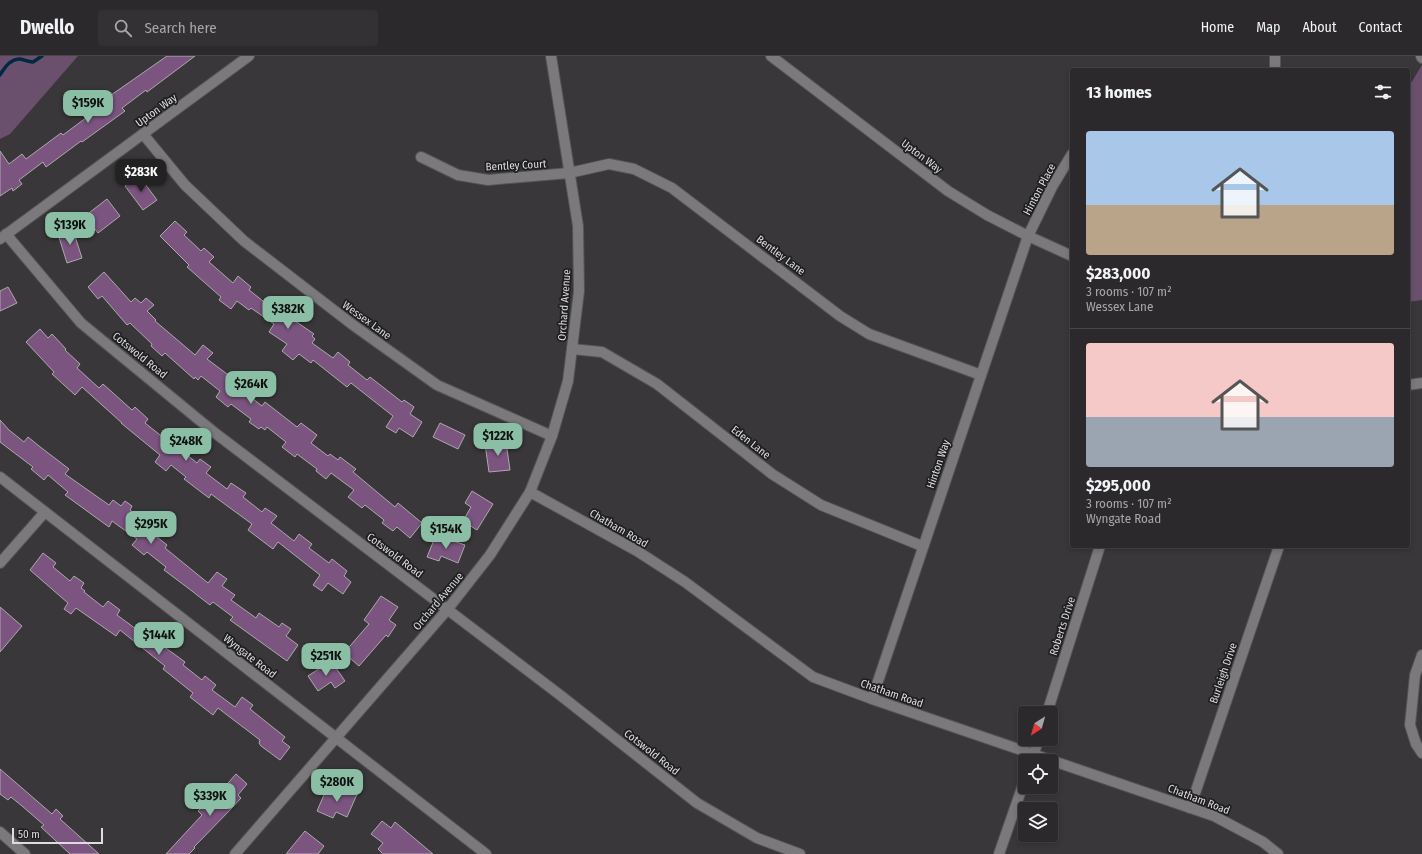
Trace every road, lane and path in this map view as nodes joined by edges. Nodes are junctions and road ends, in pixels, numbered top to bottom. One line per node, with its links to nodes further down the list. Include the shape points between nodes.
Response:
1 (249, 56): 6 (street, Upton Way)
2 (551, 56): 9 (street, Orchard Avenue)
3 (771, 56): 10 (street, Upton Way, via 948,191)
4 (1275, 56): 5 (street)
5 (1275, 68)
6 (143, 134): 11 (street, Upton Way); 17 (street, Wessex Lane, via 185,185 244,241 353,325 437,386)
7 (421, 157): 9 (street, Bentley Court, via 458,175 488,180)
8 (1070, 157): 10 (street, Hinton Place)
9 (569, 173): 13 (street, Orchard Avenue, via 578,226 579,276); 14 (street, Bentley Lane, via 609,164 634,169 672,188 840,316 863,330)
10 (1028, 236): 12 (street, Upton Way); 14 (street, Hinton Way)
11 (3, 237): 25 (street, Cotswold Road, via 81,323 215,433)
12 (1070, 255)
13 (572, 349): 17 (street, Orchard Avenue, via 568,381); 21 (street, Eden Lane, via 602,352 656,384 772,474 821,505)
14 (980, 375): 21 (street, Hinton Way)
15 (1422, 383): 16 (street)
16 (1410, 385)
17 (552, 436): 19 (street, Orchard Avenue)
18 (0, 477): 20 (street, Wyngate Road)
19 (530, 492): 25 (street, Orchard Avenue, via 490,555); 27 (street, Chatham Road, via 637,551 813,677)
20 (45, 512): 24 (street); 29 (street, Wyngate Road)
21 (922, 546): 27 (street, Hinton Way)
22 (1099, 548): 28 (street, Roberts Drive)
23 (1278, 548): 34 (street, Burleigh Drive)
24 (0, 563)
25 (447, 610): 29 (street, Orchard Avenue); 39 (street, Cotswold Road, via 697,802 757,838)
26 (1422, 655): 30 (street, via 1415,675 1410,724 1416,744)
27 (872, 699): 31 (street, Chatham Road)
28 (1049, 706)
29 (336, 738): 37 (street, Orchard Avenue); 38 (street, Wyngate Road)
30 (1422, 753)
31 (1024, 754)
32 (1058, 765): 34 (street, Chatham Road)
33 (1020, 794): 40 (street)
34 (1190, 808): 41 (street, Chatham Road, via 1221,820 1263,842)
35 (0, 832): 36 (street)
36 (25, 854)
37 (235, 854)
38 (486, 854)
39 (800, 854)
40 (999, 854)
41 (1278, 854)

